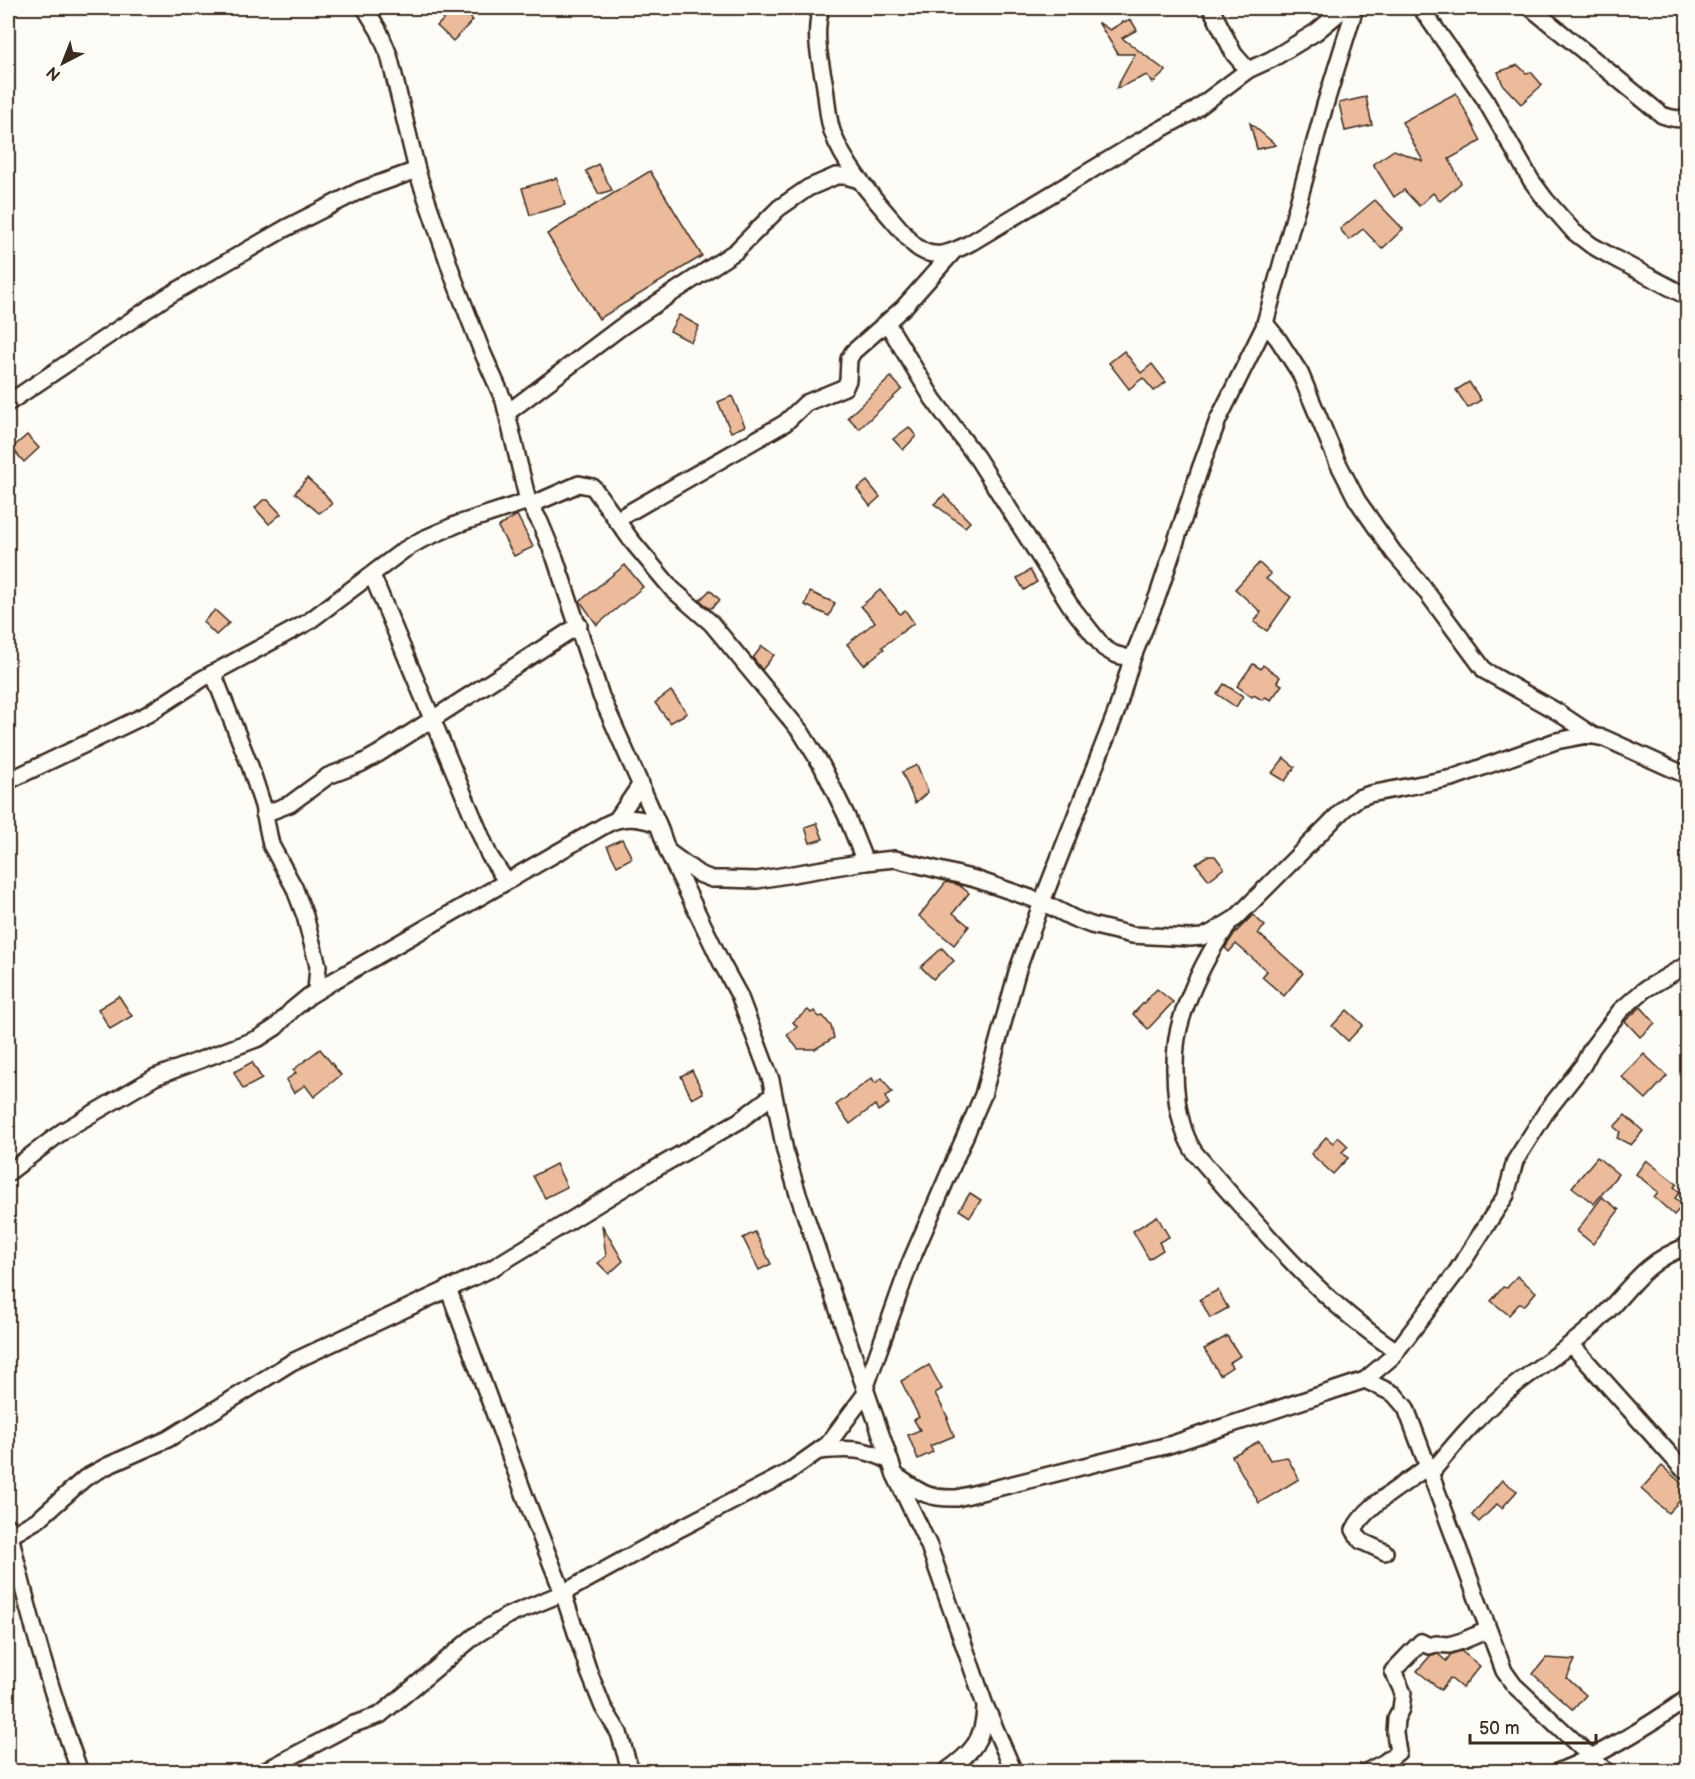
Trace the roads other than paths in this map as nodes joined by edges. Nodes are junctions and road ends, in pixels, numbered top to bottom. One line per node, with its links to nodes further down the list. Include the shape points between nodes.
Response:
1 (365, 8): 10 (street, via 389,55)
2 (821, 8): 11 (street, via 817,21 818,51 831,125 840,149)
3 (1211, 8): 8 (street, via 1234,54)
4 (1345, 8): 8 (street, via 1296,45)
5 (1355, 8): 15 (street)
6 (1421, 8): 13 (street, via 1484,98 1531,180 1574,232 1606,254)
7 (1531, 8): 9 (street, via 1662,115 1673,119)
8 (1248, 70): 12 (street, via 1192,112)
9 (1688, 116)
10 (417, 170): 16 (street, via 361,190 286,228 166,297); 17 (street, via 454,279)
11 (860, 180): 12 (street, via 921,252); 17 (street, via 845,176 825,179 779,207 736,250 621,327)
12 (952, 253): 14 (street)
13 (1688, 297)
14 (887, 323): 19 (street, via 851,355 845,387 806,402 785,423); 22 (street, via 1070,605 1104,648)
15 (1265, 323): 22 (street, via 1218,420); 25 (street, via 1300,373 1357,500 1485,671)
16 (8, 403)
17 (507, 413): 18 (street)
18 (530, 503): 19 (street, via 579,483 586,484 593,487); 20 (street, via 458,524 421,540); 21 (street)
19 (616, 520): 33 (street, via 672,588 736,651 801,732 822,766)
20 (372, 575): 23 (street, via 308,622); 24 (street)
21 (579, 625): 24 (street); 28 (street, via 601,696)
22 (1132, 659): 35 (street, via 1117,710)
23 (213, 673): 27 (street, via 148,714); 29 (street, via 250,766)
24 (432, 720): 29 (street, via 360,764 328,776 283,808); 34 (street, via 489,855)
25 (1592, 735): 26 (street); 36 (street, via 1557,741 1452,778 1358,798)
26 (1688, 776)
27 (8, 781)
28 (641, 784): 30 (street); 31 (street)
29 (264, 814): 38 (street, via 271,845 305,916 318,966)
30 (617, 819): 31 (street, via 640,818); 34 (street)
31 (658, 824): 32 (street)
32 (668, 852): 33 (street, via 712,879 757,880); 39 (street, via 739,995 766,1065)
33 (866, 862): 35 (street, via 913,862)
34 (506, 881): 38 (street)
35 (1042, 902): 36 (street, via 1073,918 1132,935 1202,937); 46 (street, via 1018,969 983,1095 910,1263)
36 (1231, 921): 44 (street, via 1215,943 1195,985 1176,1046 1177,1093 1185,1135 1195,1153 1313,1284 1338,1308)
37 (1688, 964): 44 (street, via 1644,990 1620,1011 1546,1112 1515,1161 1506,1195 1455,1274)
38 (316, 992): 40 (street, via 259,1038 155,1077 63,1131)
39 (773, 1095): 42 (street, via 739,1121 500,1263); 46 (street, via 798,1194)
40 (8, 1173)
41 (1688, 1246): 43 (street, via 1649,1265 1596,1323)
42 (448, 1288): 51 (street, via 292,1362 168,1439 85,1478 39,1519); 53 (street)
43 (1571, 1344): 49 (street); 50 (street, via 1503,1395)
44 (1397, 1351): 45 (street)
45 (1365, 1380): 48 (street, via 1169,1444 957,1498 925,1496); 50 (street, via 1394,1394 1406,1408)
46 (866, 1391): 47 (street, via 839,1432); 48 (street)
47 (820, 1450): 48 (street, via 868,1451); 53 (street, via 787,1473)
48 (892, 1468): 56 (street, via 929,1546)
49 (1683, 1469)
50 (1429, 1470): 52 (street, via 1381,1499 1355,1527 1357,1538); 54 (street)
51 (8, 1533): 58 (street, via 32,1627)
52 (1385, 1552)
53 (563, 1593): 59 (street, via 493,1624 380,1714 351,1725); 60 (street, via 589,1672 619,1733)
54 (1488, 1630): 57 (street, via 1504,1671 1514,1685); 63 (street, via 1449,1645 1429,1647 1421,1642 1393,1671 1403,1693 1396,1719 1398,1752)
55 (1688, 1698): 57 (street)
56 (985, 1705): 61 (street, via 979,1738); 62 (street)
57 (1593, 1758): 64 (street); 65 (street)
58 (80, 1772)
59 (263, 1772)
60 (631, 1772)
61 (945, 1772)
62 (1014, 1772)
63 (1366, 1772)
64 (1557, 1772)
65 (1607, 1772)

